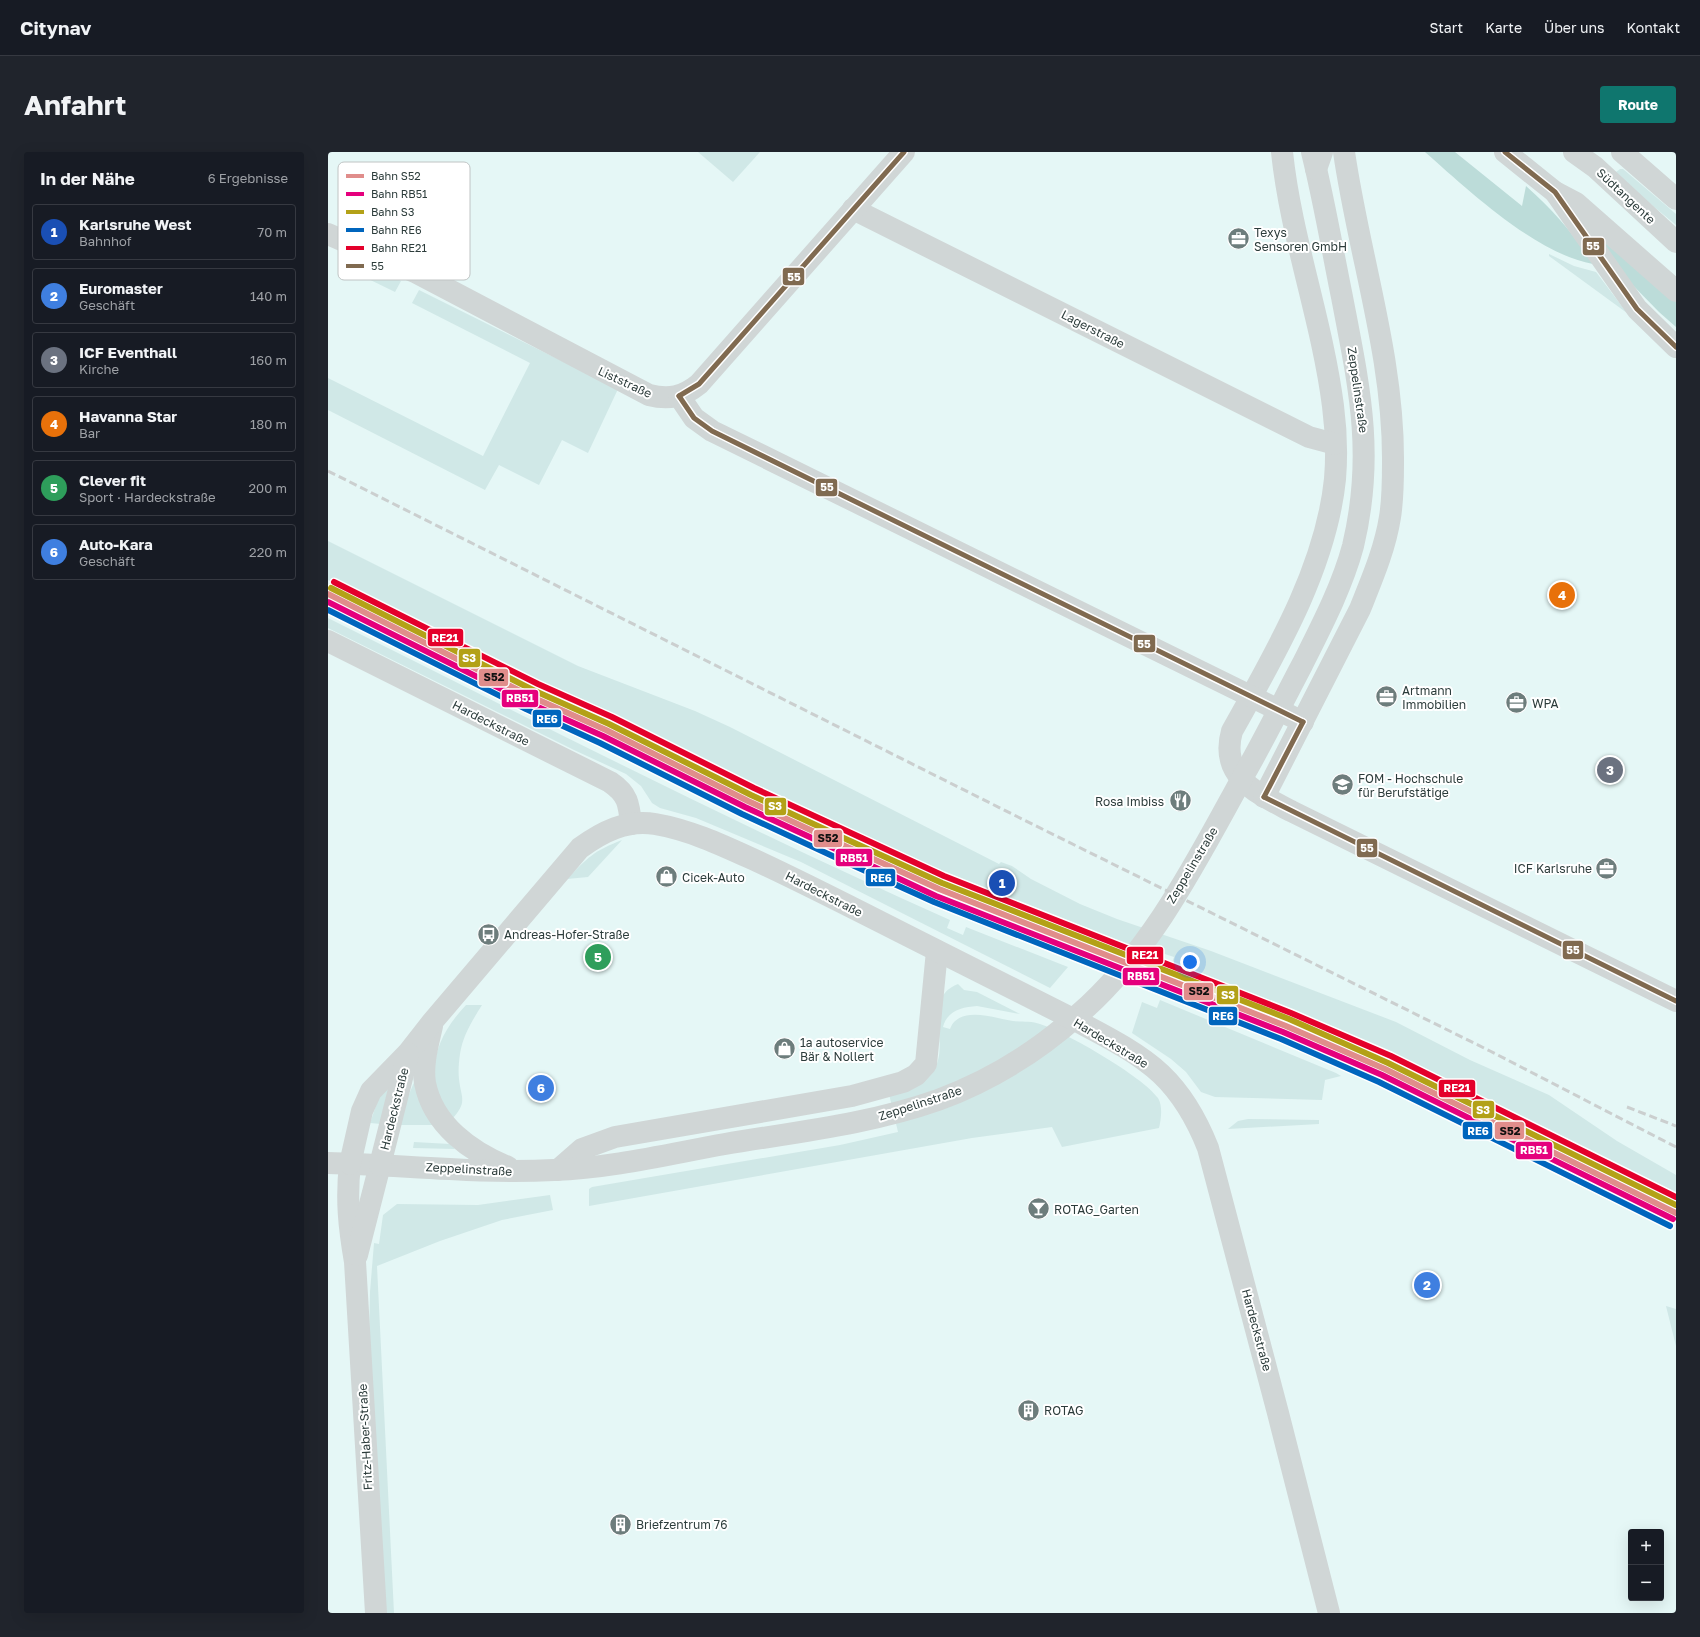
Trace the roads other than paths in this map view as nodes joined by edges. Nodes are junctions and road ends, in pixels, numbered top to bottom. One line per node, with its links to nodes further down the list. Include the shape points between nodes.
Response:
1 (904, 152): 10 (main road)
2 (1282, 152): 18 (main road, via 1333,406)
3 (1344, 152): 21 (main road, via 1386,364 1393,432 1393,489 1390,517 1373,578)
4 (1505, 152): 8 (main road)
5 (1574, 152): 13 (main road, Südtangente)
6 (1622, 152): 9 (main road)
7 (1317, 156): 31 (main road, Zeppelinstraße, via 1363,414 1364,474 1357,526 1343,576 1260,747 1184,880 1133,956 1096,998 1062,1028 1022,1057 963,1090 939,1099 878,1117 631,1161)
8 (1556, 192): 15 (main road, via 1576,203); 16 (main road, via 1637,309)
9 (1676, 199)
10 (853, 209): 17 (main road, via 699,384); 18 (main road, Lagerstraße, via 1309,437)
11 (328, 234): 12 (main road, Liststraße)
12 (338, 238)
13 (1676, 242)
14 (430, 280): 17 (main road, Liststraße, via 649,395 668,398)
15 (1676, 291)
16 (1676, 347)
17 (679, 396): 20 (main road, via 694,418 712,431)
18 (1335, 444): 20 (main road, via 1334,485 1328,520 1317,558 1301,599)
19 (328, 641): 23 (main road, Hardeckstraße, via 610,782 627,798)
20 (1250, 697): 21 (main road); 22 (main road, via 1232,731 1229,754 1238,778)
21 (1303, 722): 22 (main road)
22 (1264, 797): 25 (main road)
23 (631, 824): 24 (main road, Hardeckstraße, via 653,823 728,848); 26 (main road, Hardeckstraße, via 594,837 580,848)
24 (937, 951): 31 (main road, via 926,1064 916,1075 903,1082 852,1096 615,1136 582,1148); 35 (main road, Hardeckstraße, via 1063,1014 1132,1053 1160,1074 1195,1118 1208,1148)
25 (1676, 1001)
26 (433, 1021): 27 (main road, Hardeckstraße); 32 (main road, via 425,1064 425,1083 437,1112 454,1135 478,1152)
27 (408, 1053): 29 (main road, Hardeckstraße, via 371,1091 362,1111); 30 (main road, Hardeckstraße)
28 (328, 1163): 29 (main road)
29 (350, 1164): 30 (main road, Zeppelinstraße); 33 (main road, Fritz-Haber-Straße, via 347,1193)
30 (380, 1165): 32 (main road, Zeppelinstraße); 33 (main road, Fritz-Haber-Straße)
31 (558, 1170): 32 (main road, Zeppelinstraße)
32 (519, 1171)
33 (355, 1262): 34 (main road, Fritz-Haber-Straße)
34 (376, 1613)
35 (1329, 1613)

